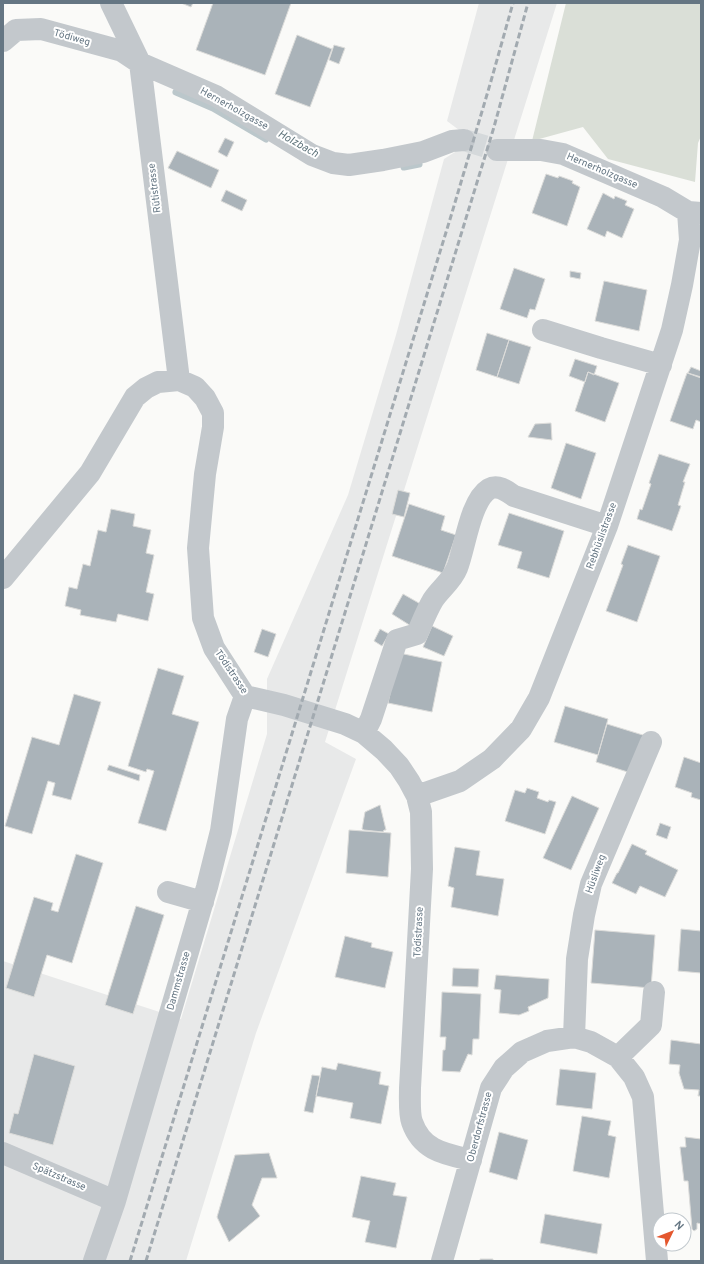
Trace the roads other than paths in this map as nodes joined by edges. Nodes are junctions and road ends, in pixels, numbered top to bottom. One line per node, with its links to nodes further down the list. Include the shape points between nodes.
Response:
1 (111, 3): 3 (street, Rütistrasse)
2 (3, 41): 3 (street, Tödiweg, via 16,30 41,29 122,51)
3 (140, 64): 4 (street, Hernerholzgasse, via 216,96 312,155 333,163 349,165 383,160); 9 (street, Rütistrasse)
4 (464, 140)
5 (497, 150): 6 (street, Hernerholzgasse, via 541,150 563,154)
6 (695, 212): 8 (street, Rebhüslistrasse, via 672,330)
7 (543, 330): 8 (street)
8 (661, 365): 10 (street, Rebhüslistrasse)
9 (179, 380): 11 (street, via 158,382 135,396 90,473); 12 (street, Tödistrasse, via 195,387 213,413 198,548 203,618 214,648)
10 (607, 526): 13 (street, via 514,496 503,489 489,489 477,505 457,570 433,600 417,634 397,640); 15 (street, Rebhüslistrasse, via 539,698 521,729 492,759 460,781)
11 (3, 578)
12 (245, 696): 13 (street, Tödistrasse, via 346,724); 17 (street, Dammstrasse, via 237,719 221,831)
13 (364, 733): 15 (street, Tödistrasse, via 399,766)
14 (651, 742): 19 (street, Hüsliweg, via 591,884 577,959)
15 (417, 796): 22 (street, Tödistrasse, via 421,817 422,869 410,1088 412,1122 424,1143 439,1152)
16 (168, 892): 17 (street)
17 (203, 902): 23 (street, Dammstrasse)
18 (654, 992): 20 (street, via 651,1025)
19 (574, 1037): 20 (street, Oberdorfstrasse, via 591,1042); 22 (street, Oberdorfstrasse, via 547,1040 522,1052 504,1068 491,1088)
20 (618, 1057): 26 (street, Oberdorfstrasse, via 634,1077 643,1097)
21 (3, 1153): 23 (street, Spätzstrasse)
22 (471, 1160): 25 (street, Oberdorfstrasse)
23 (115, 1201): 24 (street, Dammstrasse)
24 (94, 1261)
25 (442, 1261)
26 (657, 1261)

